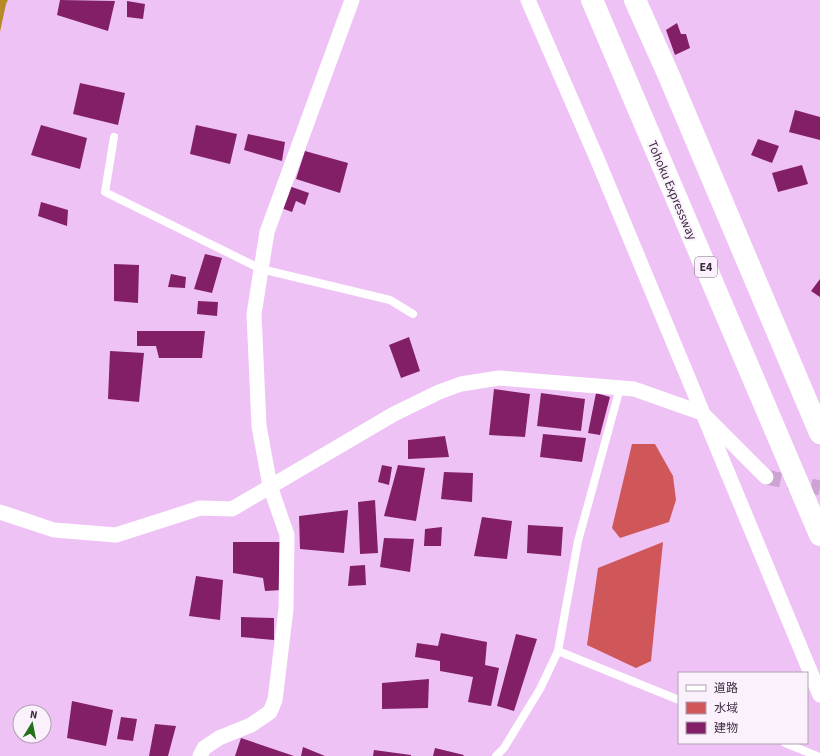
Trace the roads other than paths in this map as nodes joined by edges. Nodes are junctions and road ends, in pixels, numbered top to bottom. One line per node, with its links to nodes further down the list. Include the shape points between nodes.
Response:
1 (352, 0): 6 (street, via 267,232)
2 (528, 0): 9 (street)
3 (592, 0): 14 (highway, Tohoku Expressway / E4)
4 (635, 0): 10 (highway)
5 (114, 137): 6 (lane, via 105,192)
6 (261, 269): 7 (lane, via 390,300); 12 (street, via 254,314 259,426)
7 (413, 314)
8 (620, 388): 9 (street, via 634,389); 12 (street, via 499,378 461,384 394,414); 15 (lane, via 578,541)
9 (702, 413): 11 (street); 16 (street)
10 (820, 433)
11 (766, 477)
12 (270, 486): 13 (street, via 232,509 200,508 116,535 54,530); 19 (street, via 287,535 286,609 275,700 270,712 251,725 219,738 204,748)
13 (0, 512)
14 (820, 535)
15 (558, 651): 17 (lane); 20 (lane, via 540,689 504,748)
16 (820, 694)
17 (678, 700)
18 (787, 744): 21 (lane)
19 (200, 756)
20 (496, 756)
21 (817, 756)

